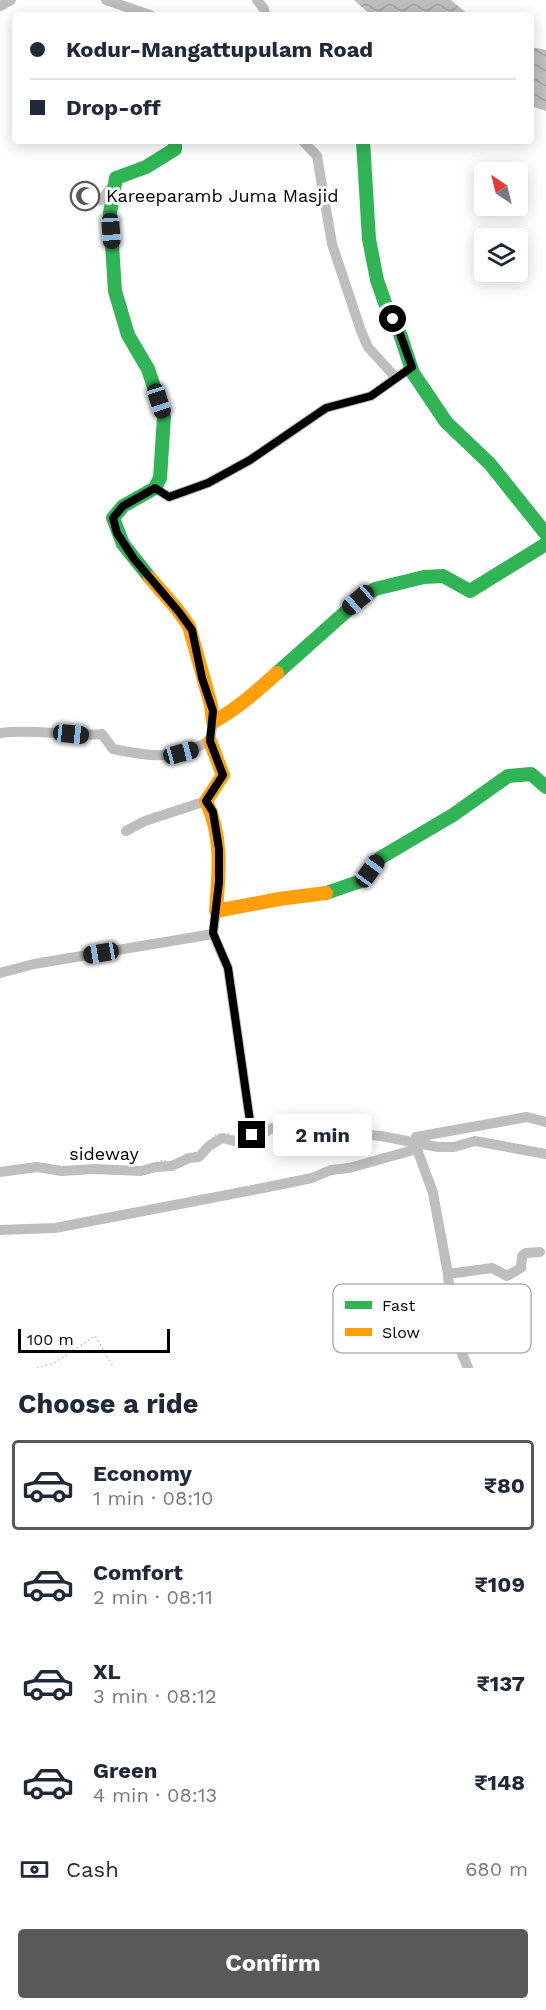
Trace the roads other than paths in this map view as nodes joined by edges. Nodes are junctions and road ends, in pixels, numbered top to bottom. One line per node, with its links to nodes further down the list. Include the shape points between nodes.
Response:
1 (11, 0): 3 (street)
2 (106, 0): 4 (street)
3 (0, 6)
4 (141, 12)
5 (175, 144): 8 (street, via 175,149 146,167)
6 (306, 144): 11 (street, via 317,156 332,244 361,330 368,347)
7 (363, 144): 10 (street, via 369,239 377,280)
8 (116, 178): 9 (street); 12 (street, via 110,213 115,291 128,335 148,369 164,417 160,478)
9 (101, 200)
10 (412, 367): 11 (street); 13 (street, via 446,422 490,464)
11 (396, 378): 12 (street, via 371,396 326,408 250,460 208,483 169,497)
12 (155, 488): 15 (street, via 118,510 114,523 134,559 192,630)
13 (546, 534)
14 (546, 544): 15 (street, via 470,591 443,576 375,589 245,701)
15 (213, 722): 17 (street)
16 (0, 732): 17 (street, via 102,734 113,748 166,756)
17 (210, 741): 19 (street, via 223,775)
18 (546, 787): 21 (street, via 531,774 508,776 453,815 380,858 361,882 332,892)
19 (206, 801): 20 (street); 21 (street, via 218,835)
20 (126, 831)
21 (216, 911): 22 (street)
22 (213, 933): 23 (street); 25 (street, via 228,968)
23 (0, 973)
24 (546, 1122): 26 (street, via 527,1117)
25 (252, 1135)
26 (416, 1146): 27 (street, via 312,1178 55,1228); 29 (street, via 433,1193)
27 (0, 1230)
28 (540, 1252): 29 (street, via 526,1253 521,1268 507,1276 492,1268)
29 (448, 1274): 30 (street)
30 (449, 1284)
31 (462, 1353): 32 (street)
32 (468, 1368)

